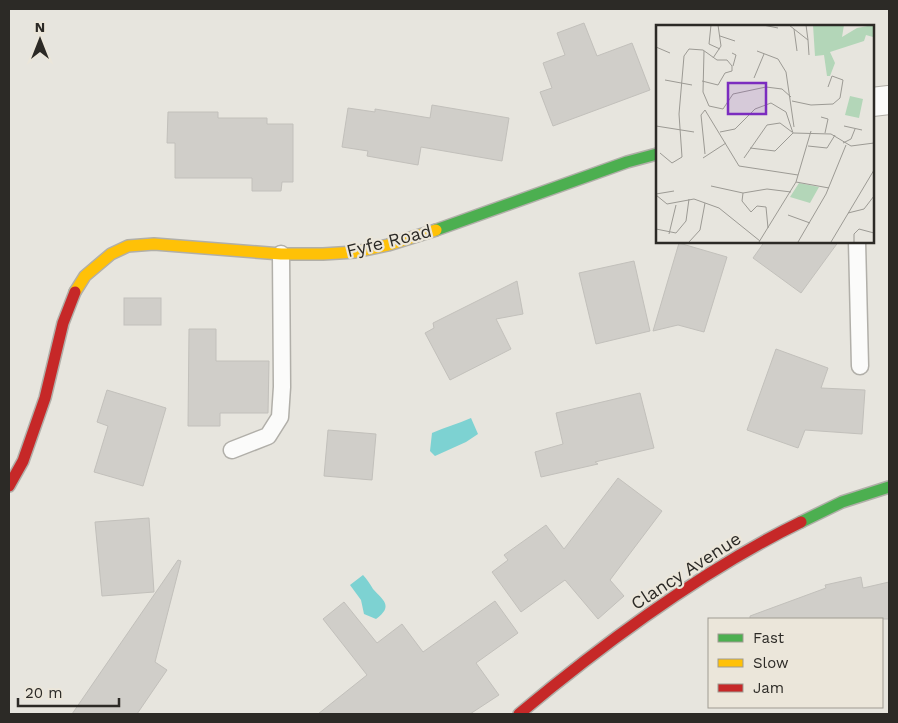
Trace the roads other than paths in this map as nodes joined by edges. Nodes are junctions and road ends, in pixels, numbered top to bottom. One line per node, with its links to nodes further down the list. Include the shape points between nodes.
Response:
1 (889, 100): 2 (street)
2 (873, 102)
3 (656, 154): 5 (street, Fyfe Road, via 388,245 355,252)
4 (857, 242): 6 (lane)
5 (281, 254): 7 (lane, via 280,417 268,436); 8 (street, Fyfe Road, via 154,244 128,246 111,254 85,276 63,323 45,398 23,461)
6 (860, 366)
7 (232, 450)
8 (9, 486)
9 (889, 487): 10 (street, Clancy Avenue, via 842,502 777,534 701,579 613,640)
10 (519, 714)

